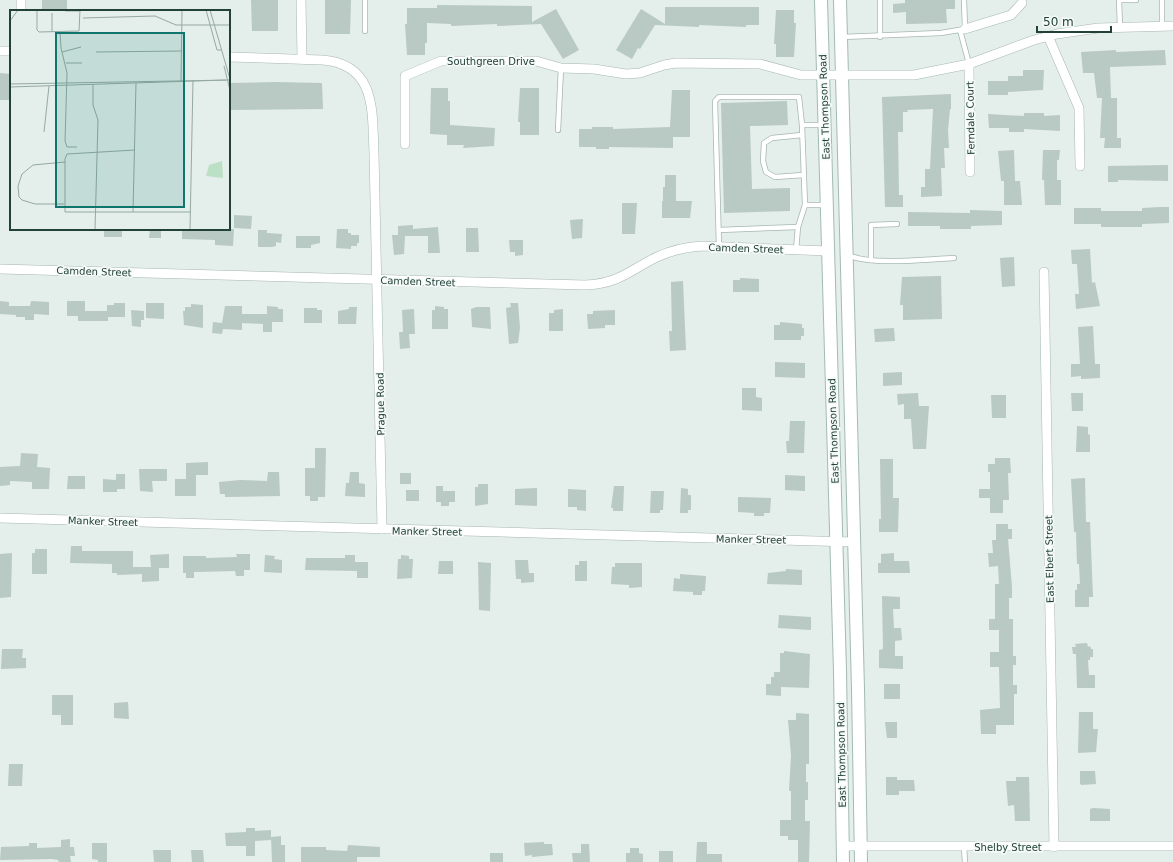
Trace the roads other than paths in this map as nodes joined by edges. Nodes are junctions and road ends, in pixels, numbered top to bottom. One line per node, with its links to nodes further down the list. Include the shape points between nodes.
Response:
1 (301, 0): 22 (street)
2 (365, 0): 15 (lane)
3 (821, 0): 25 (main road, East Thompson Road)
4 (840, 0): 17 (main road, East Thompson Road)
5 (880, 0): 18 (lane)
6 (964, 0): 14 (lane)
7 (1120, 0): 8 (lane); 12 (lane)
8 (1136, 0)
9 (1162, 0): 13 (lane)
10 (1022, 2): 14 (street, via 1012,15)
11 (1173, 26): 13 (street, Southgreen Drive)
12 (1120, 27): 13 (street, Southgreen Drive); 16 (street, Southgreen Drive, via 1084,29)
13 (1162, 27)
14 (962, 29): 18 (lane, via 941,34); 23 (lane)
15 (365, 31)
16 (1048, 36): 23 (street, Southgreen Drive); 31 (street, via 1079,108)
17 (841, 37): 18 (lane); 25 (main road, East Thompson Road)
18 (880, 37)
19 (0, 51): 20 (street)
20 (10, 52)
21 (230, 57): 22 (street, Prague Road)
22 (302, 59): 47 (street, Prague Road, via 339,63 355,73 366,87 372,105)
23 (969, 64): 25 (street, Southgreen Drive, via 914,75); 32 (street, Ferndale Court)
24 (561, 68): 25 (street, Southgreen Drive, via 594,69 626,74 640,73 674,63 760,64 795,74); 28 (lane); 30 (street, Southgreen Drive, via 536,61 442,61 405,76)
25 (833, 75): 27 (main road, East Thompson Road); 42 (main road, East Thompson Road)
26 (802, 125): 27 (lane); 29 (lane); 38 (lane, via 799,97 719,97 715,101)
27 (824, 125): 34 (main road, East Thompson Road)
28 (558, 130)
29 (802, 135): 33 (lane); 33 (lane, via 772,138 764,143 763,161 766,172 775,177)
30 (405, 144)
31 (1080, 166)
32 (970, 172)
33 (804, 175): 35 (lane)
34 (827, 204): 35 (lane); 41 (main road, East Thompson Road)
35 (805, 205): 37 (lane)
36 (897, 224): 44 (lane, via 871,225)
37 (798, 227): 38 (lane); 40 (lane)
38 (719, 230): 39 (lane)
39 (719, 247): 40 (street, Camden Street); 47 (street, Camden Street, via 673,250 623,277 589,285)
40 (796, 250): 41 (street, Camden Street)
41 (828, 251): 42 (main road); 50 (main road, East Thompson Road)
42 (846, 254): 44 (lane, via 854,258); 51 (main road, East Thompson Road)
43 (954, 258): 44 (lane)
44 (871, 260)
45 (0, 269): 47 (street, Camden Street)
46 (1044, 272): 55 (street, East Elbert Street)
47 (378, 279): 49 (street, Prague Road)
48 (0, 518): 49 (street, Manker Street)
49 (382, 529): 50 (street, Manker Street)
50 (837, 541): 51 (street, Manker Street); 52 (main road, East Thompson Road)
51 (854, 542): 53 (main road, East Thompson Road)
52 (842, 846): 53 (street, Shelby Street); 57 (main road, East Thompson Road)
53 (860, 846): 54 (street, Shelby Street); 58 (main road, East Thompson Road)
54 (964, 846): 55 (street, Shelby Street); 59 (lane)
55 (1054, 846): 56 (street, Shelby Street)
56 (1173, 846)
57 (842, 862)
58 (861, 862)
59 (964, 862)

